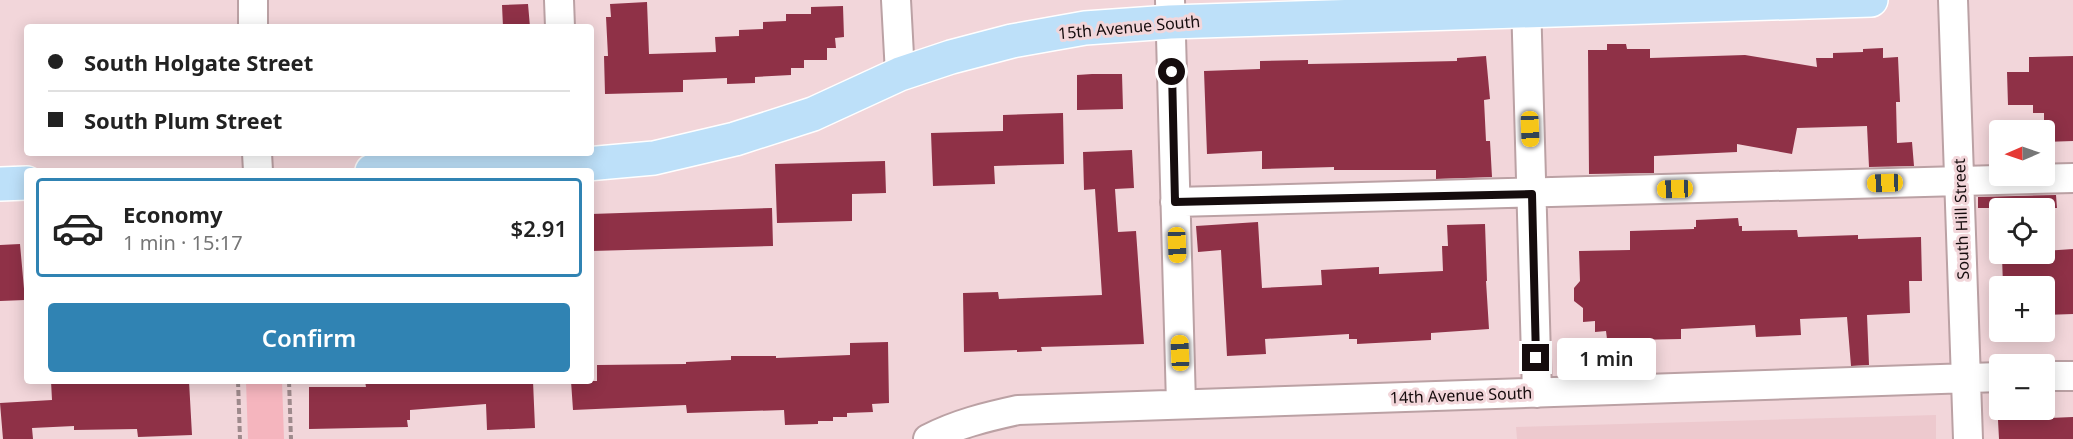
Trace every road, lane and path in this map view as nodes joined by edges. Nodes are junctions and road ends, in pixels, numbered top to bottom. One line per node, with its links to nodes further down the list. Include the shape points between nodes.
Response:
1 (252, 0): 8 (street)
2 (560, 0): 9 (street)
3 (896, 0): 10 (street)
4 (1872, 0): 6 (main road, 15th Avenue South)
5 (1953, 0): 14 (street, South Hill Street)
6 (1526, 5): 7 (main road, 15th Avenue South); 17 (street)
7 (1170, 11): 10 (main road, 15th Avenue South, via 1012,40); 18 (street)
8 (253, 24)
9 (560, 24)
10 (900, 74): 11 (main road, 15th Avenue South, via 813,114 735,139 654,158)
11 (564, 159): 12 (main road, 15th Avenue South)
12 (420, 168)
13 (2073, 178): 14 (street)
14 (1960, 180): 17 (street); 21 (street, South Hill Street)
15 (24, 183): 16 (main road)
16 (0, 184)
17 (1532, 194): 18 (street); 25 (street)
18 (1175, 202): 26 (street)
19 (2055, 376): 20 (street)
20 (2073, 376)
21 (1967, 377): 22 (street, 14th Avenue South); 25 (street, 14th Avenue South); 30 (street, South Hill Street)
22 (1989, 377)
23 (238, 384): 27 (path)
24 (289, 384): 28 (path)
25 (1537, 393): 26 (street, 14th Avenue South)
26 (1182, 404): 29 (street, 14th Avenue South, via 1018,410 983,417)
27 (240, 439)
28 (291, 439)
29 (928, 439)
30 (1968, 439)

